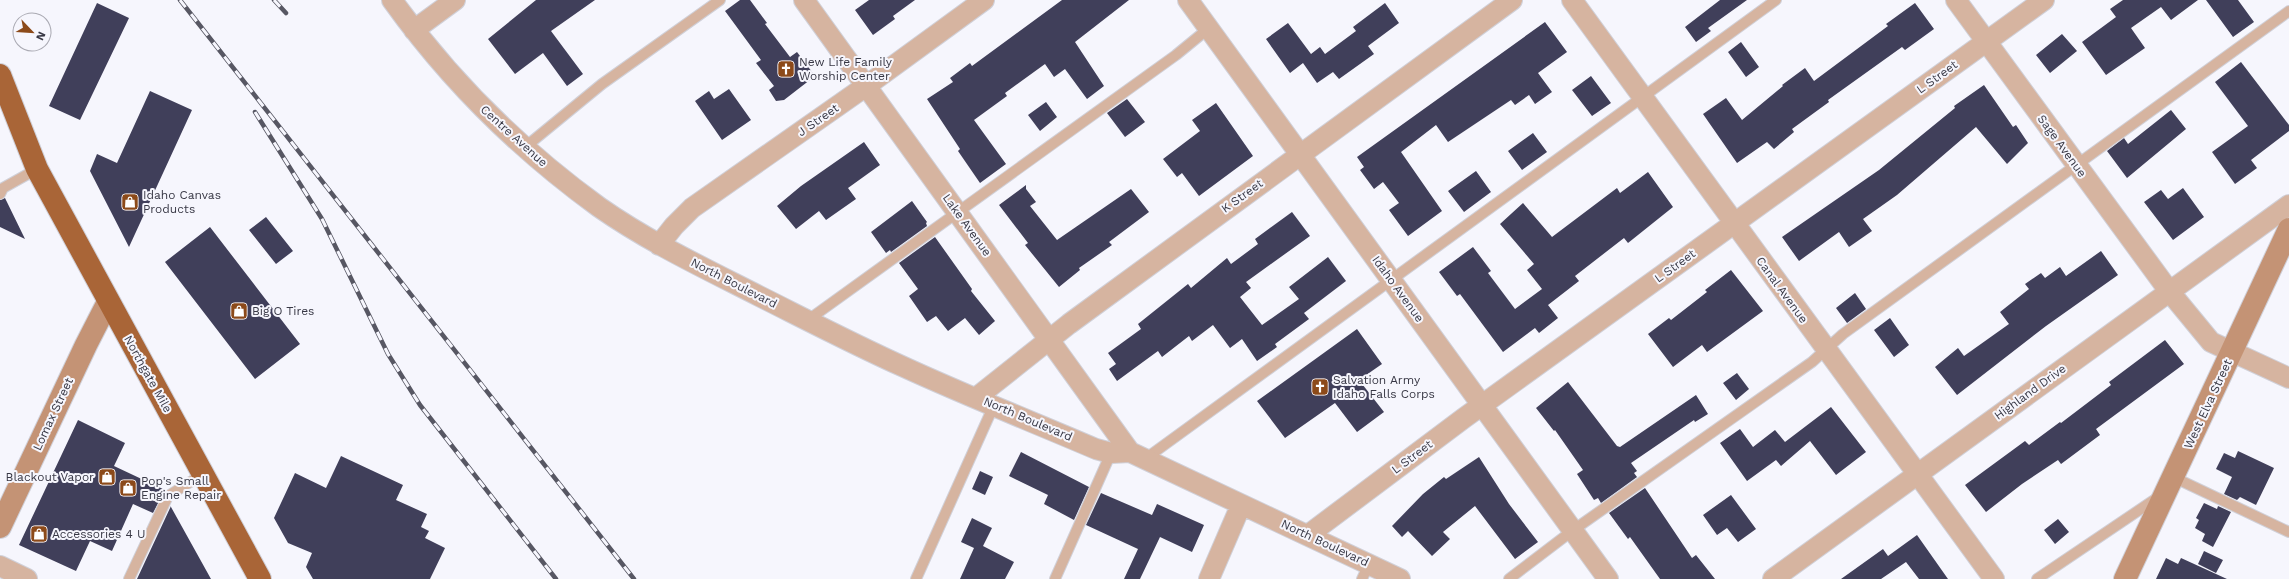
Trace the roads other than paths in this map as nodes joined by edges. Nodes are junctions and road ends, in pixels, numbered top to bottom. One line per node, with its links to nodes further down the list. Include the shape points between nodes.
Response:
1 (392, 0): 14 (street, Centre Avenue)
2 (455, 0): 14 (street)
3 (720, 0): 20 (lane, via 602,84)
4 (804, 0): 17 (street, Lake Avenue)
5 (984, 0): 17 (street, J Street)
6 (1188, 0): 13 (street, Idaho Avenue)
7 (1512, 0): 21 (street, K Street)
8 (1572, 0): 18 (street, Canal Avenue)
9 (1776, 0): 18 (lane)
10 (1956, 0): 15 (street, Sage Avenue)
11 (2044, 0): 15 (street, L Street)
12 (2289, 11): 22 (lane)
13 (1209, 28): 21 (street, Idaho Avenue); 26 (lane, via 1176,55)
14 (414, 30): 20 (street, Centre Avenue, via 461,87)
15 (1986, 42): 22 (street, Sage Avenue); 27 (street, L Street)
16 (0, 74): 23 (highway, Northgate Mile)
17 (866, 86): 26 (street, Lake Avenue); 29 (street, J Street, via 692,208)
18 (1642, 96): 27 (street, Canal Avenue); 30 (lane)
19 (0, 118): 23 (highway, Northgate Mile)
20 (524, 148): 29 (street, Centre Avenue, via 599,206)
21 (1299, 154): 30 (street, Idaho Avenue); 34 (street, K Street)
22 (2077, 165): 31 (street, Sage Avenue); 35 (lane)
23 (37, 169): 24 (lane, via 3,188); 32 (highway, Northgate Mile)
24 (0, 194)
25 (2289, 205): 31 (street, Highland Drive)
26 (958, 212): 33 (lane); 34 (street, Lake Avenue)
27 (1734, 223): 35 (street, Canal Avenue); 39 (street, L Street)
28 (2289, 229): 36 (street, West Elva Street)
29 (659, 245): 33 (street, North Boulevard)
30 (1391, 280): 39 (street, Idaho Avenue); 40 (lane)
31 (2169, 291): 36 (street, Sage Avenue, via 2211,342); 42 (street, Highland Drive)
32 (108, 302): 41 (highway, Northgate Mile); 45 (street, Lomax Street)
33 (808, 320): 38 (street, North Boulevard, via 905,368)
34 (1049, 339): 38 (street, K Street); 40 (street, Lake Avenue)
35 (1825, 349): 42 (street, Canal Avenue); 46 (lane, via 1812,362)
36 (2232, 352): 37 (street, Sage Avenue); 43 (street, West Elva Street)
37 (2289, 378)
38 (986, 401): 40 (street, North Boulevard); 54 (lane)
39 (1483, 405): 46 (street, Idaho Avenue); 48 (street, L Street)
40 (1129, 455): 44 (street, North Boulevard); 55 (lane)
41 (203, 474): 52 (lane, via 168,496); 53 (highway, Northgate Mile)
42 (1916, 475): 60 (street, Highland Drive); 61 (street, Canal Avenue)
43 (2170, 484): 47 (lane); 62 (lane); 63 (street, West Elva Street)
44 (1241, 505): 48 (street, North Boulevard); 56 (street)
45 (0, 527)
46 (1572, 531): 58 (lane); 59 (street, Idaho Avenue)
47 (2289, 532)
48 (1308, 535): 50 (street, North Boulevard)
49 (0, 566): 51 (street)
50 (1366, 571): 57 (street, North Boulevard)
51 (27, 579)
52 (129, 579)
53 (260, 579)
54 (916, 579)
55 (1055, 579)
56 (1209, 579)
57 (1400, 579)
58 (1509, 579)
59 (1608, 579)
60 (1772, 579)
61 (1994, 579)
62 (2037, 579)
63 (2125, 579)

